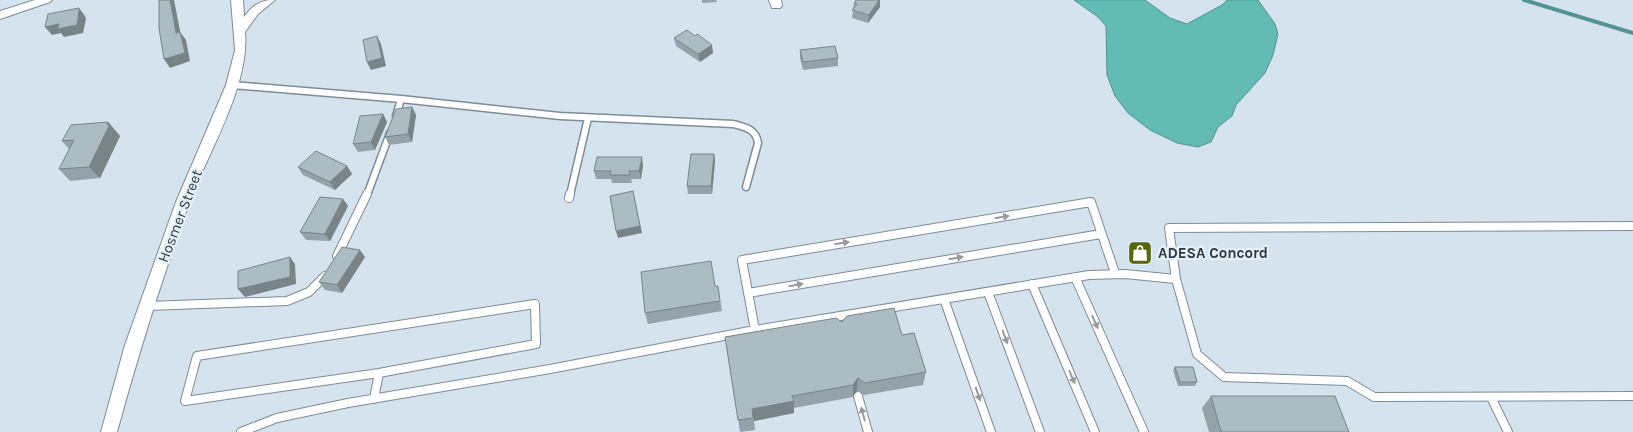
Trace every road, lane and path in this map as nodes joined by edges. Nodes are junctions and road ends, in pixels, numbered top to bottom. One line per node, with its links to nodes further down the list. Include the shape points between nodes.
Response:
1 (46, 0): 4 (street)
2 (237, 0): 3 (street); 5 (street, Hosmer Street)
3 (268, 0): 5 (street, via 254,10)
4 (0, 15)
5 (240, 32): 6 (street, Hosmer Street, via 241,50)
6 (232, 85): 7 (lane); 22 (street, Hosmer Street, via 183,202)
7 (401, 99): 8 (lane); 13 (lane, via 366,197)
8 (588, 118): 9 (lane, via 733,124 753,130 758,136 758,143); 10 (lane)
9 (746, 186)
10 (569, 198)
11 (1633, 226): 17 (lane, via 1169,228)
12 (1101, 234): 15 (lane); 20 (lane, one-way to 12); 20 (lane, one-way to 12, via 742,260 1091,202)
13 (335, 260)
14 (330, 267): 22 (lane, via 314,288 288,300)
15 (1114, 274): 16 (lane); 17 (lane)
16 (1075, 277): 18 (lane); 35 (lane, one-way to 35)
17 (1176, 279): 27 (lane, via 1197,354 1224,377 1347,381 1374,397)
18 (1032, 284): 19 (lane); 34 (lane, one-way to 34)
19 (988, 292): 21 (lane); 33 (lane, one-way to 33)
20 (748, 293): 23 (lane)
21 (944, 299): 23 (lane, via 839,320); 32 (lane, one-way to 32)
22 (146, 306): 29 (street, Hosmer Street)
23 (755, 330): 28 (lane)
24 (379, 373): 24 (lane, via 536,344 535,304 197,356 185,401); 28 (lane)
25 (858, 396): 31 (lane, one-way to 25)
26 (1633, 396): 27 (lane)
27 (1491, 397): 36 (lane)
28 (374, 399): 30 (lane, via 277,418)
29 (109, 432)
30 (241, 432)
31 (868, 432)
32 (991, 432)
33 (1040, 432)
34 (1095, 432)
35 (1144, 432)
36 (1508, 432)

